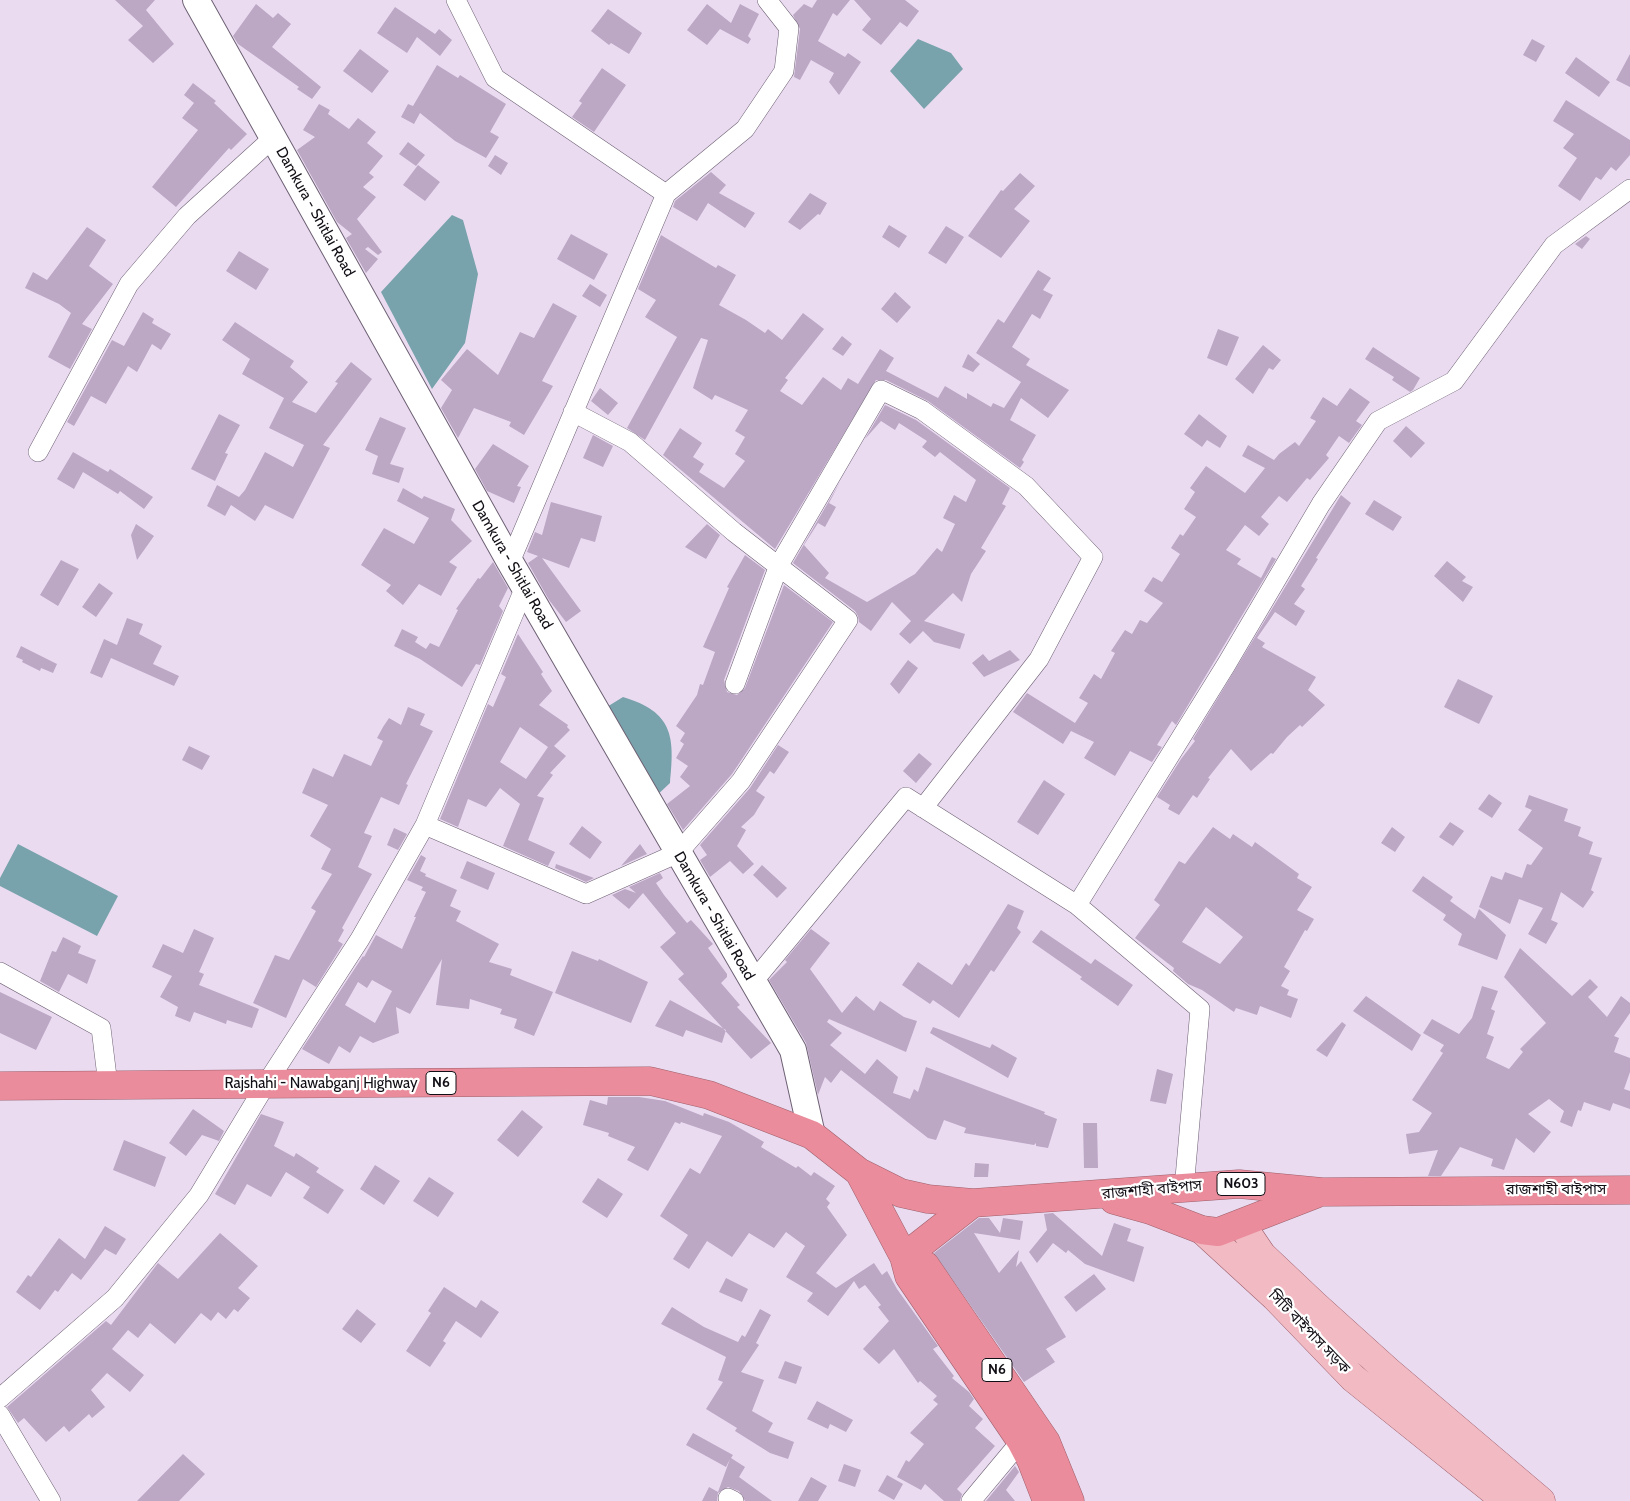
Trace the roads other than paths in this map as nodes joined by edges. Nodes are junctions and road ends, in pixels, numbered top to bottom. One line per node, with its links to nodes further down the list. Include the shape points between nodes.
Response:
1 (196, 0): 4 (street, Damkura - Shitlai Road)
2 (456, 0): 6 (street, via 495,78)
3 (767, 0): 6 (street, via 789,28 784,71 746,129)
4 (274, 138): 8 (street, via 187,216 129,284); 9 (street, Damkura - Shitlai Road)
5 (1630, 189): 16 (street, via 1554,245 1454,381 1378,421 1321,504 1226,665)
6 (666, 194): 7 (street)
7 (573, 412): 9 (street); 10 (street, via 630,442 734,532)
8 (38, 452)
9 (510, 562): 11 (street, Damkura - Shitlai Road)
10 (779, 565): 12 (street); 13 (street, via 881,390 922,410 1026,486 1093,556 1039,659); 15 (street, via 848,620 741,782)
11 (525, 587): 14 (street); 15 (street, Damkura - Shitlai Road)
12 (735, 684)
13 (924, 808): 16 (street); 18 (street, via 906,797)
14 (425, 825): 15 (street, via 586,894); 19 (street, via 360,939)
15 (678, 853): 18 (street, Damkura - Shitlai Road)
16 (1077, 905): 25 (street, via 1200,1009)
17 (0, 972): 20 (street, via 101,1028)
18 (752, 983): 22 (street, Damkura - Shitlai Road, via 793,1050)
19 (266, 1084): 20 (highway, Rajshahi - Nawabganj Highway / N6); 22 (highway, Rajshahi - Nawabganj Highway / N6, via 650,1081 709,1095); 33 (street, via 199,1195 115,1298)
20 (108, 1085): 21 (highway, Rajshahi - Nawabganj Highway / N6)
21 (0, 1086)
22 (812, 1135): 23 (highway, Rajshahi - Nawabganj Highway / N6)
23 (859, 1172): 29 (highway, রাজশাহী বাইপাস / N603, via 901,1193); 32 (highway, N6)
24 (1238, 1184): 25 (highway, রাজশাহী বাইপাস / N603); 27 (highway, রাজশাহী বাইপাস / N603); 30 (highway, N603)
25 (1184, 1189): 28 (highway, রাজশাহী বাইপাস / N603)
26 (1630, 1190): 27 (highway, রাজশাহী বাইপাস / N603)
27 (1322, 1192): 30 (highway)
28 (1096, 1194): 29 (highway, রাজশাহী বাইপাস / N603); 31 (highway, সিটি বাইপাস সড়ক / N603)
29 (973, 1203): 32 (highway)
30 (1241, 1224): 31 (highway, via 1218,1232); 41 (main road, via 1262,1255 1316,1306)
31 (1202, 1230): 40 (main road, সিটি বাইপাস সড়ক, via 1275,1296 1354,1378)
32 (904, 1257): 35 (highway, N6, via 909,1276); 39 (highway, N6, via 925,1265 1046,1442)
33 (0, 1398)
34 (0, 1415): 36 (street)
35 (1022, 1441): 37 (street); 38 (highway, N6)
36 (51, 1501)
37 (970, 1501)
38 (1047, 1501)
39 (1070, 1501)
40 (1506, 1501)
41 (1541, 1501)

